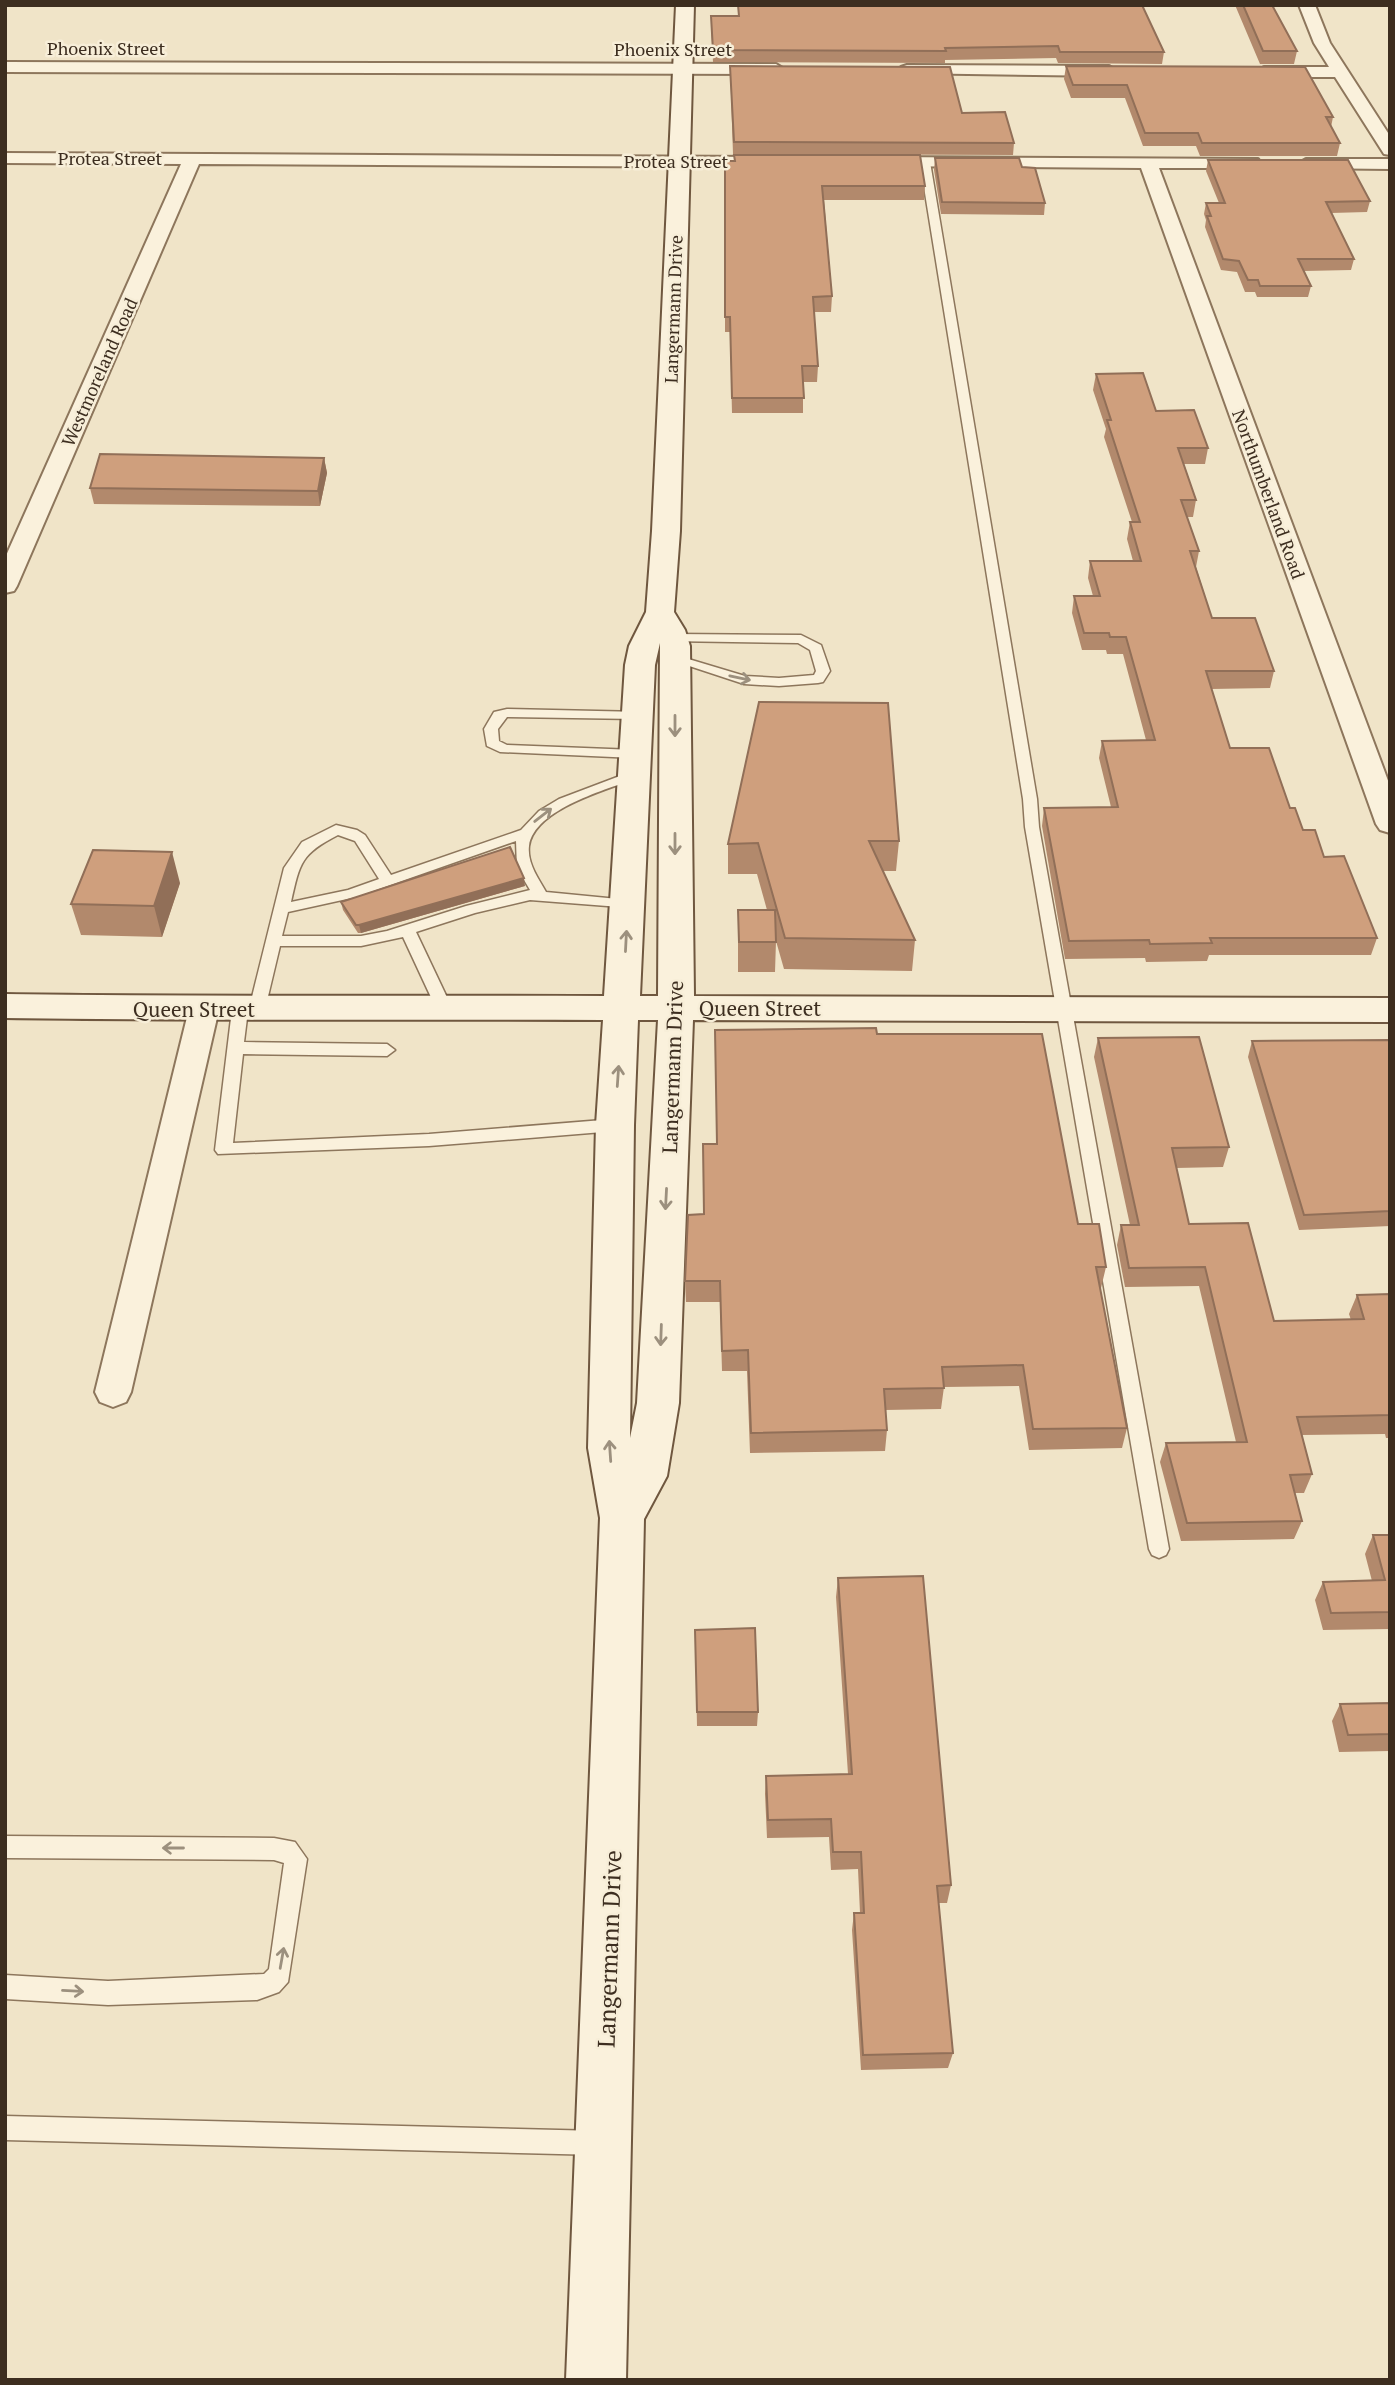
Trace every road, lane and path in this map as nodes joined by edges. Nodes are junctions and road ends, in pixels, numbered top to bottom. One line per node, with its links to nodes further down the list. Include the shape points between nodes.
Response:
1 (685, 5): 4 (main road, Langermann Drive)
2 (1307, 5): 9 (street)
3 (5, 67): 4 (street, Phoenix Street)
4 (681, 69): 5 (street, Phoenix Street); 13 (main road, Langermann Drive)
5 (791, 69)
6 (887, 70): 7 (street)
7 (1120, 71)
8 (1244, 71): 9 (street)
9 (1340, 72): 10 (street)
10 (1390, 150)
11 (5, 158): 12 (street, Protea Street)
12 (193, 158): 13 (street, Protea Street); 19 (street, Westmoreland Road)
13 (678, 161): 14 (street, Protea Street); 20 (main road, Langermann Drive)
14 (786, 162)
15 (855, 162): 16 (street)
16 (925, 163): 17 (street); 32 (lane)
17 (1148, 163): 18 (street); 23 (street, Northumberland Road)
18 (1390, 164)
19 (5, 586)
20 (669, 636): 20 (lane, one-way to 20, via 761,682 818,679 823,671 817,648 801,639); 21 (main road, Langermann Drive, via 644,646); 34 (main road, Langermann Drive, one-way to 34)
21 (637, 715): 22 (main road, Langermann Drive); 22 (lane, via 508,713 499,715 491,729 492,743 505,749)
22 (634, 764): 24 (lane, one-way to 22, via 550,809); 27 (main road, Langermann Drive)
23 (1390, 824)
24 (526, 833): 25 (lane); 26 (lane, via 520,860)
25 (388, 881): 28 (lane); 28 (lane, via 360,838 336,830 301,852 291,868)
26 (540, 894): 27 (lane); 29 (lane, via 471,909)
27 (628, 905): 36 (main road, Langermann Drive, one-way to 27)
28 (283, 908): 30 (lane)
29 (408, 931): 30 (lane, via 361,941); 33 (lane)
30 (275, 941): 37 (lane)
31 (5, 1006): 35 (main road, Queen Street)
32 (1063, 1006): 34 (main road, Queen Street); 38 (main road, Queen Street); 44 (lane)
33 (444, 1008): 36 (main road, Queen Street); 37 (main road, Queen Street)
34 (676, 1008): 36 (main road, Queen Street); 43 (main road, Langermann Drive, one-way to 43, via 658,1403 645,1476)
35 (204, 1009): 37 (main road, Queen Street); 42 (street)
36 (623, 1009): 41 (main road, Langermann Drive, one-way to 36)
37 (248, 1010): 39 (lane)
38 (1390, 1010)
39 (236, 1048): 40 (lane); 41 (lane, via 224,1150)
40 (387, 1050)
41 (615, 1125): 43 (main road, Langermann Drive, one-way to 41, via 609,1448)
42 (113, 1392)
43 (622, 1518): 48 (main road, Langermann Drive)
44 (1159, 1549)
45 (5, 1847): 46 (lane, one-way to 45, via 108,1993 271,1984 280,1974 296,1859 287,1850 274,1849)
46 (5, 1987)
47 (5, 2128): 48 (lane)
48 (603, 2143): 49 (main road, Langermann Drive)
49 (596, 2380)

